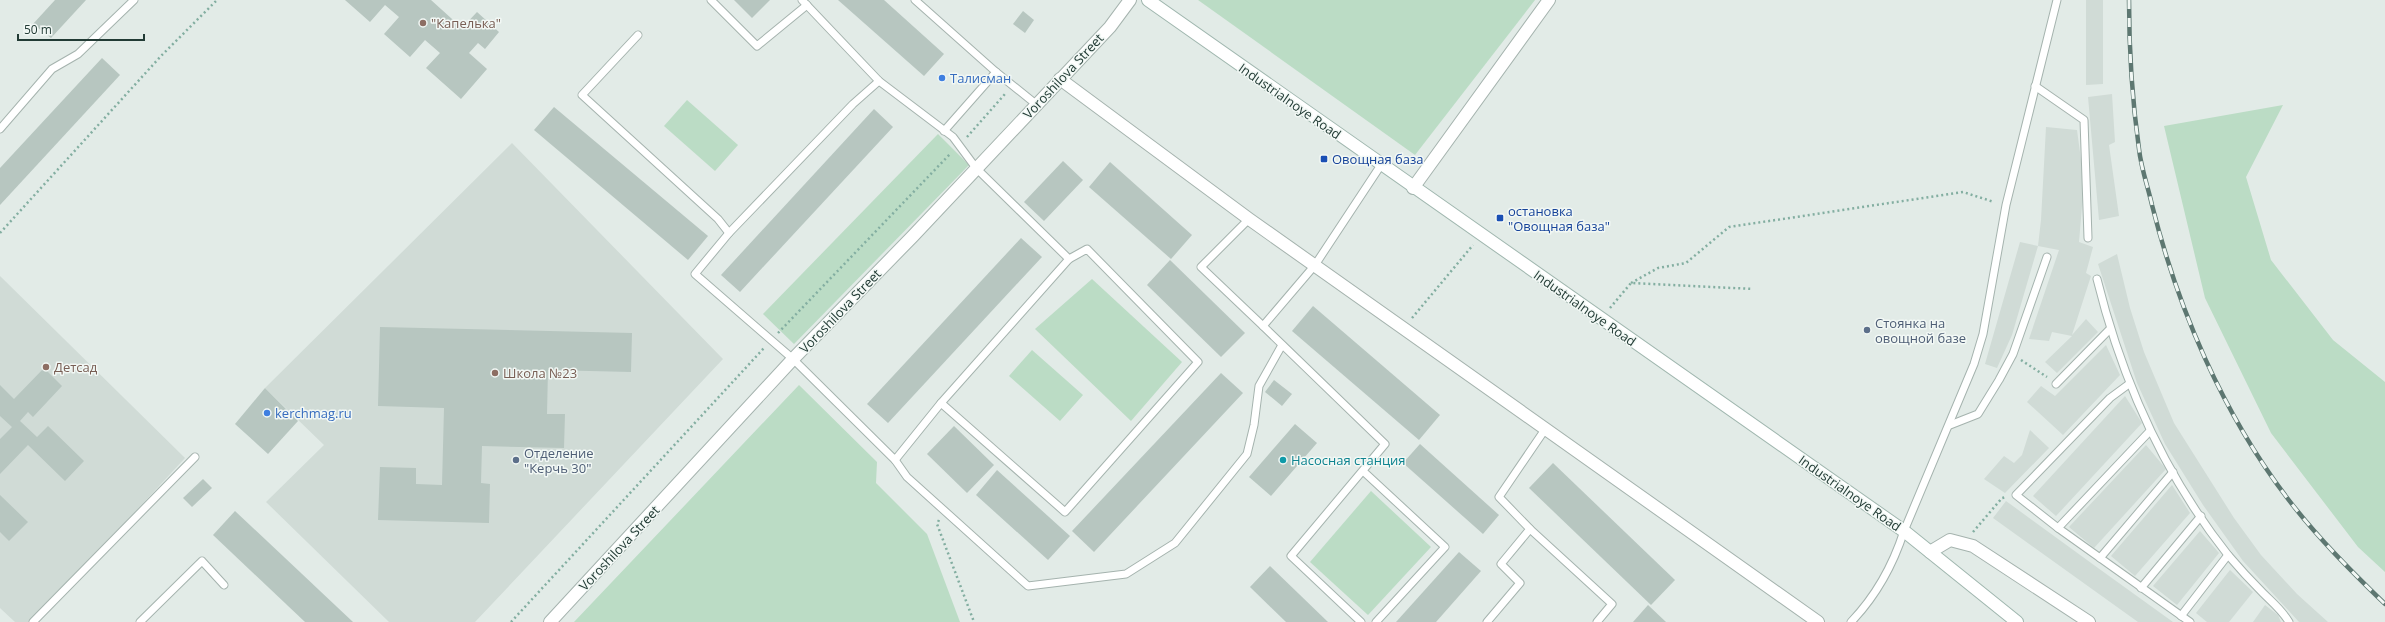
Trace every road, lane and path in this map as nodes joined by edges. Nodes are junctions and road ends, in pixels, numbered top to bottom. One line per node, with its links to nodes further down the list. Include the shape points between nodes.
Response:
1 (134, 0): 17 (lane, via 78,54 52,69)
2 (217, 0): 26 (path, via 161,56)
3 (711, 0): 9 (lane, via 756,46)
4 (915, 0): 11 (lane)
5 (1130, 0): 12 (street, Voroshilova Street, via 1113,24)
6 (1148, 0): 20 (street, Industrialnoye Road)
7 (1550, 0): 22 (street)
8 (2057, 0): 15 (lane)
9 (805, 2): 13 (lane)
10 (638, 35): 25 (lane, via 582,95 718,219)
11 (996, 72): 14 (lane); 18 (lane)
12 (1060, 79): 16 (street, Voroshilova Street); 24 (street)
13 (879, 81): 18 (lane); 25 (lane, via 853,104)
14 (1013, 85): 16 (lane); 19 (path)
15 (2035, 86): 23 (lane); 28 (lane, via 2084,120)
16 (1037, 105): 21 (street, Voroshilova Street)
17 (0, 129)
18 (944, 131): 19 (lane)
19 (959, 146): 21 (lane); 39 (path)
20 (1381, 164): 22 (street, Industrialnoye Road); 31 (lane)
21 (976, 168): 30 (lane); 42 (street, Voroshilova Street)
22 (1413, 188): 27 (street, Industrialnoye Road)
23 (2006, 205): 33 (path, via 1963,192 1729,227 1686,263 1658,268); 46 (lane, via 1983,334)
24 (1249, 219): 31 (street); 36 (lane, via 1201,267)
25 (729, 233): 39 (lane, via 695,274)
26 (0, 234)
27 (1481, 235): 35 (street, Industrialnoye Road); 37 (path)
28 (2088, 238)
29 (2047, 257): 41 (lane)
30 (1069, 259): 45 (lane); 45 (lane, via 1087,249 1198,362 1065,512)
31 (1315, 265): 36 (lane); 37 (street)
32 (2097, 279): 38 (lane)
33 (1631, 283): 34 (path); 35 (path)
34 (1753, 289)
35 (1601, 319): 58 (street, Industrialnoye Road)
36 (1263, 326): 40 (lane)
37 (1404, 328): 47 (street)
38 (2109, 330): 43 (lane); 44 (lane)
39 (772, 340): 42 (lane); 68 (path)
40 (1282, 345): 51 (lane, via 1385,444); 54 (lane, via 1259,386 1247,454 1175,543 1126,574 1028,586)
41 (2013, 354): 43 (path); 46 (lane, via 1978,414)
42 (793, 359): 50 (lane); 69 (street, Voroshilova Street)
43 (2056, 384)
44 (2129, 384): 48 (lane); 53 (lane, via 2110,398)
45 (941, 403): 50 (lane)
46 (1950, 425): 58 (lane)
47 (1546, 428): 57 (lane, via 1499,497); 75 (street)
48 (2149, 432): 52 (lane); 56 (lane)
49 (196, 457): 66 (lane)
50 (895, 460): 54 (lane, via 907,477)
51 (1363, 471): 71 (lane, via 1291,556); 72 (lane, via 1445,547)
52 (2173, 472): 55 (lane); 62 (lane)
53 (2016, 495): 56 (lane); 59 (path, via 2002,498)
54 (943, 510): 70 (path, via 938,524)
55 (2200, 516): 61 (lane); 64 (lane)
56 (2058, 528): 62 (lane)
57 (1530, 530): 73 (lane, via 1501,564 1520,583); 74 (lane, via 1612,604)
58 (1904, 531): 60 (street, Industrialnoye Road); 76 (lane, via 1896,558 1867,606)
59 (1962, 543): 60 (street, via 1950,540); 78 (street, via 1980,550)
60 (1930, 552): 77 (street, Industrialnoye Road)
61 (2228, 555): 65 (lane); 80 (lane)
62 (2100, 558): 64 (lane)
63 (224, 585): 67 (lane, via 202,561)
64 (2141, 588): 65 (lane)
65 (2181, 616): 79 (lane)
66 (33, 622)
67 (140, 622)
68 (511, 622)
69 (550, 622)
70 (974, 622)
71 (1361, 622)
72 (1376, 622)
73 (1487, 622)
74 (1597, 622)
75 (1818, 622)
76 (1851, 622)
77 (2017, 622)
78 (2089, 622)
79 (2190, 622)
80 (2289, 622)

